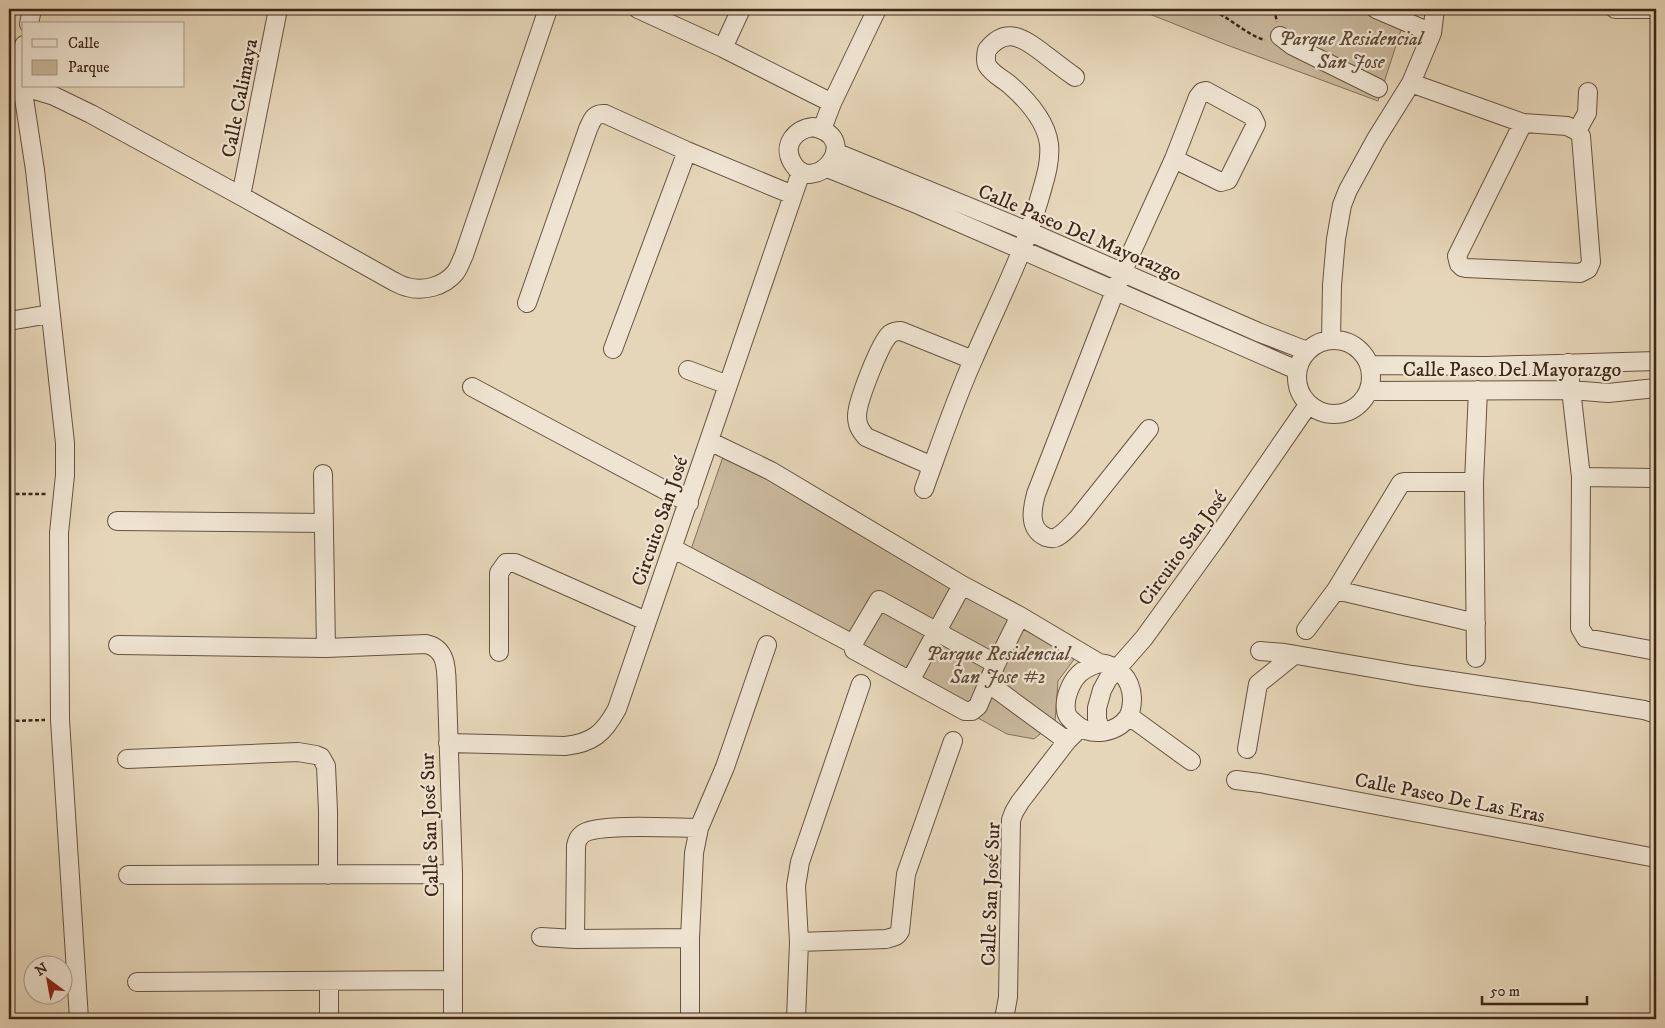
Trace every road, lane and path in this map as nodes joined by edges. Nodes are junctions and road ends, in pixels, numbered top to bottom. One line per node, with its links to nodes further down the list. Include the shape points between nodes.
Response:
1 (32, 9): 13 (street)
2 (278, 9): 33 (street, Calle Calimaya)
3 (548, 9): 33 (street, via 464,255 446,282 425,289 408,288)
4 (638, 9): 16 (street)
5 (741, 9): 16 (street)
6 (877, 9): 23 (street)
7 (1208, 9): 15 (path, via 1218,12 1257,38 1268,40)
8 (1274, 9): 15 (path)
9 (1376, 9): 14 (street)
10 (1436, 9): 14 (street)
11 (1615, 9): 12 (street)
12 (1656, 9)
13 (29, 22)
14 (1432, 33): 19 (street)
15 (1280, 36): 21 (street, via 1292,46)
16 (723, 48): 23 (street)
17 (22, 58): 20 (street)
18 (1075, 78): 34 (street, via 1028,41 1016,37 999,39 987,50 987,66 1034,110 1044,125 1049,144 1046,178)
19 (1411, 83): 24 (street); 39 (street, via 1376,139 1342,205 1334,257)
20 (15, 88): 33 (street, via 54,96); 37 (street, via 35,170)
21 (1378, 88)
22 (1588, 92): 26 (street, via 1587,113)
23 (832, 103): 25 (street)
24 (1523, 123): 26 (street, via 1567,126); 26 (street, via 1457,256 1462,267 1580,273 1588,269 1591,262 1581,136)
25 (822, 129): 28 (street, via 832,138); 31 (street, via 804,128 791,140 789,157)
26 (1577, 131)
27 (687, 151): 32 (street); 36 (street, via 605,114 595,116); 40 (street)
28 (835, 152): 30 (street); 34 (street, Calle Paseo Del Mayorazgo, via 919,188)
29 (1174, 159): 29 (street, via 1226,181 1256,120 1206,91 1202,92); 35 (street)
30 (827, 168): 31 (street, via 814,174); 34 (street, Calle Paseo Del Mayorazgo)
31 (801, 172): 32 (street, Circuito San José)
32 (793, 195): 48 (street, Circuito San José)
33 (241, 196)
34 (1026, 241): 35 (street, Calle Paseo Del Mayorazgo); 42 (street)
35 (1119, 282): 41 (street, Calle Paseo Del Mayorazgo); 47 (street, Calle Paseo Del Mayorazgo); 55 (street, via 1036,494 1032,509 1035,529 1052,538 1065,531)
36 (528, 302)
37 (50, 314): 38 (street); 64 (street, via 65,443)
38 (9, 321)
39 (1331, 340): 41 (street); 45 (street, via 1355,346)
40 (613, 349)
41 (1307, 351): 47 (street)
42 (973, 360): 57 (street); 57 (street, via 901,331 889,334 876,357 857,412 859,428 866,437)
43 (1656, 361): 44 (street, Calle Paseo Del Mayorazgo)
44 (1568, 363): 45 (street, Calle Paseo Del Mayorazgo); 52 (street)
45 (1369, 365): 53 (street)
46 (688, 370): 48 (street)
47 (1297, 370): 54 (street, via 1297,385)
48 (728, 385): 56 (street, Circuito San José)
49 (472, 388): 65 (street)
50 (1656, 388): 52 (street, Calle Paseo Del Mayorazgo, via 1608,392)
51 (1478, 390): 52 (street, Calle Paseo Del Mayorazgo); 53 (street, Calle Paseo Del Mayorazgo); 61 (street)
52 (1571, 390): 59 (street)
53 (1368, 391): 54 (street, via 1353,410 1342,414 1318,412)
54 (1308, 405): 87 (street, Circuito San José, via 1144,638)
55 (1148, 429)
56 (709, 442): 65 (street, Circuito San José); 69 (street, via 771,471)
57 (932, 466): 62 (street)
58 (323, 474): 67 (street)
59 (1581, 477): 60 (street); 81 (street, via 1582,634 1590,639)
60 (1656, 478)
61 (1474, 482): 70 (street, via 1400,483); 73 (street)
62 (924, 489)
63 (9, 494): 64 (path)
64 (64, 494): 93 (street, via 59,533)
65 (688, 502): 68 (street, Circuito San José)
66 (117, 521): 67 (street)
67 (324, 523): 79 (street)
68 (672, 548): 72 (street, Circuito San José); 76 (street)
69 (962, 585): 71 (street); 75 (street)
70 (1336, 590): 73 (street); 74 (street)
71 (1020, 616): 85 (street); 86 (street)
72 (646, 620): 82 (street, via 515,563 506,563 500,573); 99 (street, Circuito San José, via 617,709 609,724 590,741 565,746)
73 (1476, 623): 84 (street)
74 (1306, 630)
75 (937, 632): 76 (street, via 878,600); 86 (street); 88 (street)
76 (853, 644): 88 (street, via 854,650)
77 (118, 645): 79 (street)
78 (767, 645): 104 (street, via 725,767)
79 (326, 648): 99 (street, Calle San José Sur, via 431,645 445,662)
80 (1260, 651): 83 (street)
81 (1656, 651)
82 (500, 652)
83 (1294, 655): 91 (street); 100 (street, via 1258,684)
84 (1476, 658)
85 (1099, 663): 87 (street); 95 (street, via 1078,675 1066,700 1069,718)
86 (996, 664): 89 (street)
87 (1116, 668): 92 (street, via 1126,677 1131,689); 96 (street, Circuito San José, via 1098,702 1097,719)
88 (910, 681): 89 (street, via 972,712)
89 (988, 683): 98 (street)
90 (861, 684): 112 (street, via 800,862 796,886)
91 (1656, 714)
92 (1129, 716): 96 (street, via 1113,729); 102 (street)
93 (60, 720): 94 (path); 116 (street)
94 (9, 721)
95 (1080, 728): 96 (street); 98 (street, Calle San José Sur)
96 (1101, 732)
97 (953, 741): 112 (street, via 906,874 898,934 886,939)
98 (1067, 741): 121 (street, Calle San José Sur, via 1020,802 1011,820 1008,997)
99 (448, 743): 106 (street, Calle San José Sur)
100 (1247, 749)
101 (127, 759): 107 (street, via 298,752 320,757 326,766)
102 (1191, 761)
103 (1236, 780): 105 (street, Calle Paseo De Las Eras)
104 (699, 828): 110 (street, via 694,853); 111 (street, via 622,828 583,834 578,839 575,859)
105 (1656, 858)
106 (453, 874): 107 (street); 113 (street, Calle San José Sur)
107 (328, 875): 108 (street)
108 (128, 876)
109 (541, 937): 111 (street)
110 (690, 938): 111 (street); 119 (street)
111 (575, 939)
112 (799, 942): 120 (street)
113 (453, 980): 114 (street); 118 (street, Calle San José Sur)
114 (329, 981): 115 (street); 117 (street)
115 (136, 982)
116 (79, 1019)
117 (329, 1019)
118 (454, 1019)
119 (690, 1019)
120 (796, 1019)
121 (1004, 1019)

